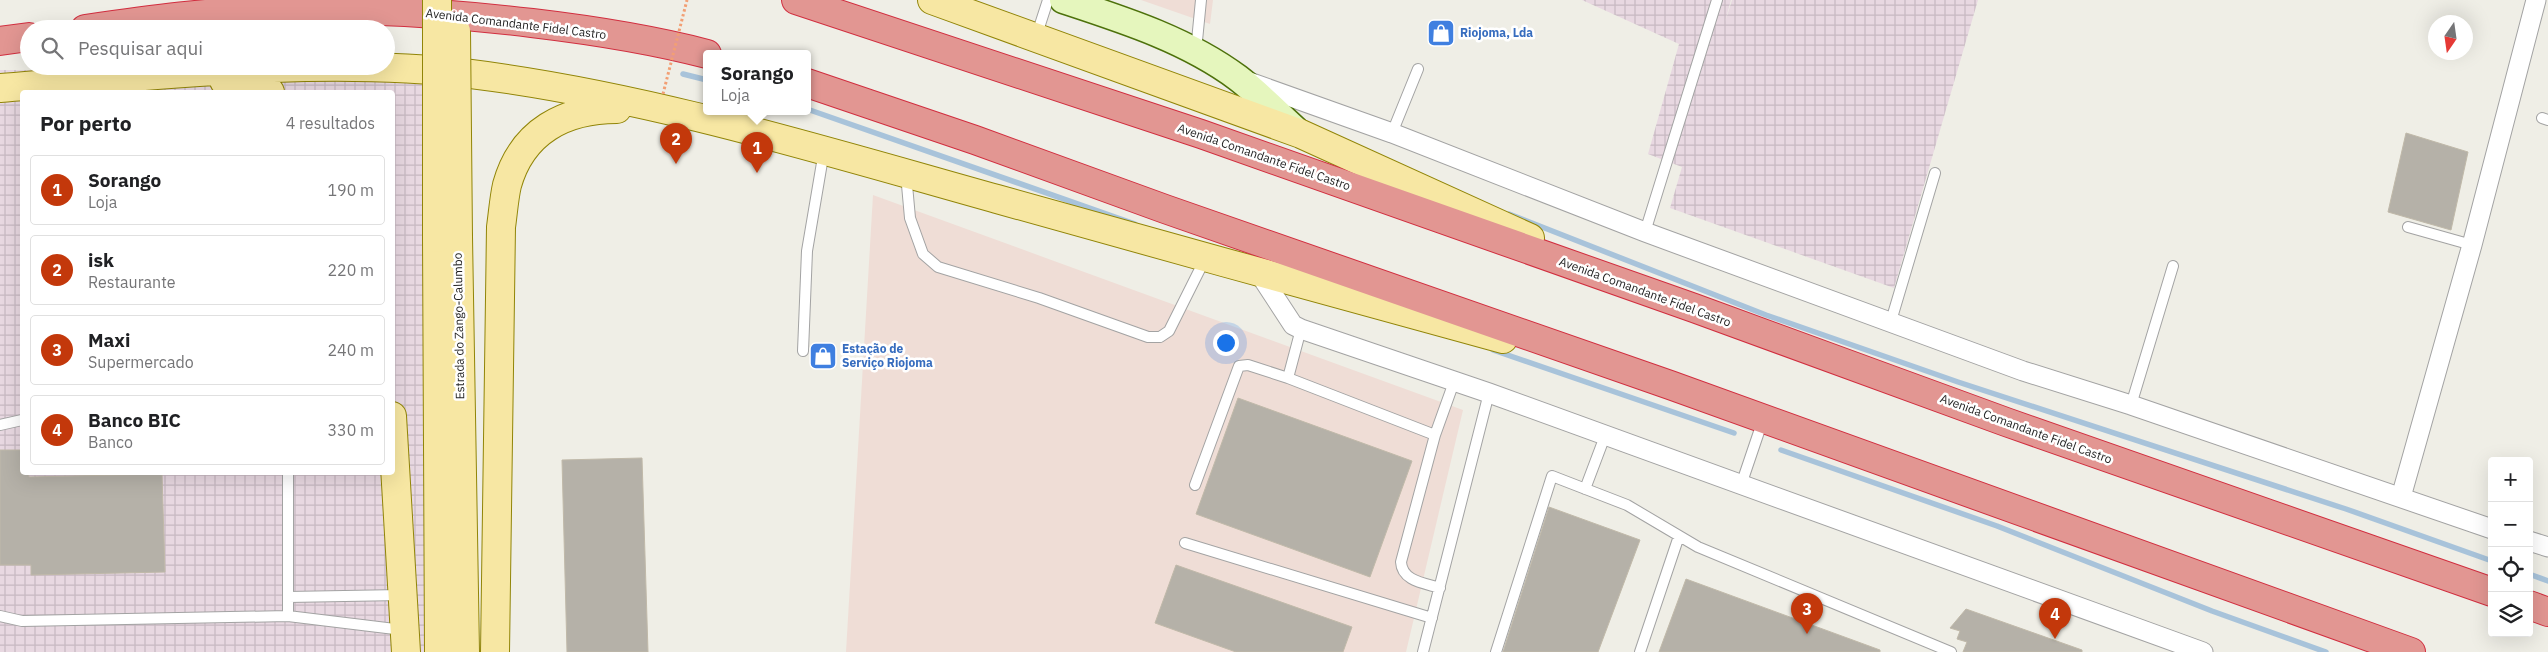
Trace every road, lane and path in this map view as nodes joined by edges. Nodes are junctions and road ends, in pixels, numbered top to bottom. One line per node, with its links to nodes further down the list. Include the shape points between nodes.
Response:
1 (437, 0): 33 (main road, Estrada do Zango-Calumbo, bridge)
2 (456, 0): 33 (main road, Estrada do Zango-Calumbo, bridge)
3 (687, 0): 24 (path, bridge)
4 (796, 0): 38 (highway, Avenida Comandante Fidel Castro, via 1201,134)
5 (932, 0): 11 (main road)
6 (1061, 0): 11 (lane); 14 (street, via 1138,26)
7 (1202, 0): 14 (lane)
8 (1717, 0): 32 (lane)
9 (2536, 0): 34 (street)
10 (159, 20): 15 (highway, Avenida Comandante Fidel Castro, via 275,10 423,13 568,28)
11 (1036, 37): 27 (main road)
12 (20, 38): 13 (highway)
13 (0, 41)
14 (1196, 52): 20 (street)
15 (703, 53)
16 (1418, 69): 26 (lane)
17 (395, 70): 25 (main road, via 470,74 586,92)
18 (163, 75): 22 (main road)
19 (183, 75): 23 (main road)
20 (1238, 78): 26 (street); 27 (street)
21 (811, 84): 44 (highway)
22 (0, 88)
23 (264, 90)
24 (664, 94)
25 (709, 121): 28 (main road); 75 (main road, via 646,110 584,110 562,118 540,132 524,149 507,184 501,227)
26 (1392, 133): 32 (street)
27 (1301, 134): 38 (main road, via 1487,220)
28 (824, 150): 29 (main road); 41 (lane, via 808,251)
29 (905, 173): 35 (main road); 35 (lane, via 910,218 923,254 938,267 1039,298 1148,337 1160,337 1170,331)
30 (1935, 173): 39 (lane)
31 (2408, 227): 34 (lane)
32 (1645, 232): 39 (street)
33 (448, 237): 73 (main road, Estrada do Zango-Calumbo); 74 (main road, Estrada do Zango-Calumbo)
34 (2472, 245): 57 (street)
35 (1205, 259): 37 (main road)
36 (2173, 266): 46 (lane)
37 (1259, 273): 40 (street, via 1293,325); 44 (main road)
38 (1694, 308): 64 (highway, Avenida Comandante Fidel Castro, via 2006,422)
39 (1891, 321): 46 (street, via 2024,371)
40 (1301, 329): 42 (lane); 43 (street)
41 (803, 351)
42 (1288, 378): 50 (lane); 54 (lane, via 1248,364 1239,366)
43 (1454, 382): 45 (street); 50 (lane)
44 (1670, 385): 48 (highway)
45 (1489, 393): 51 (street); 63 (lane)
46 (2131, 405): 57 (street)
47 (20, 420): 49 (lane)
48 (1763, 420): 55 (lane); 81 (highway)
49 (0, 425)
50 (1435, 435): 63 (lane, via 1401,562 1407,577)
51 (1605, 436): 55 (street); 56 (lane)
52 (288, 475): 66 (lane)
53 (395, 475): 65 (main road)
54 (1195, 485)
55 (1740, 485): 80 (street)
56 (1585, 489): 59 (lane, via 1628,505); 77 (lane, via 1552,476)
57 (2401, 497): 58 (street)
58 (2488, 528)
59 (1679, 536): 78 (lane); 79 (lane, via 1698,547)
60 (2533, 542): 62 (street)
61 (1185, 544): 71 (lane)
62 (2548, 547)
63 (1440, 588): 71 (lane)
64 (2488, 591)
65 (401, 595): 66 (lane); 72 (main road)
66 (288, 597): 70 (lane)
67 (2533, 606): 68 (highway)
68 (2548, 612)
69 (0, 616): 70 (lane, via 22,621)
70 (288, 616): 72 (lane)
71 (1432, 618): 76 (lane)
72 (405, 641)
73 (439, 652)
74 (465, 652)
75 (495, 652)
76 (1424, 652)
77 (1496, 652)
78 (1640, 652)
79 (1951, 652)
80 (2203, 652)
81 (2410, 652)

